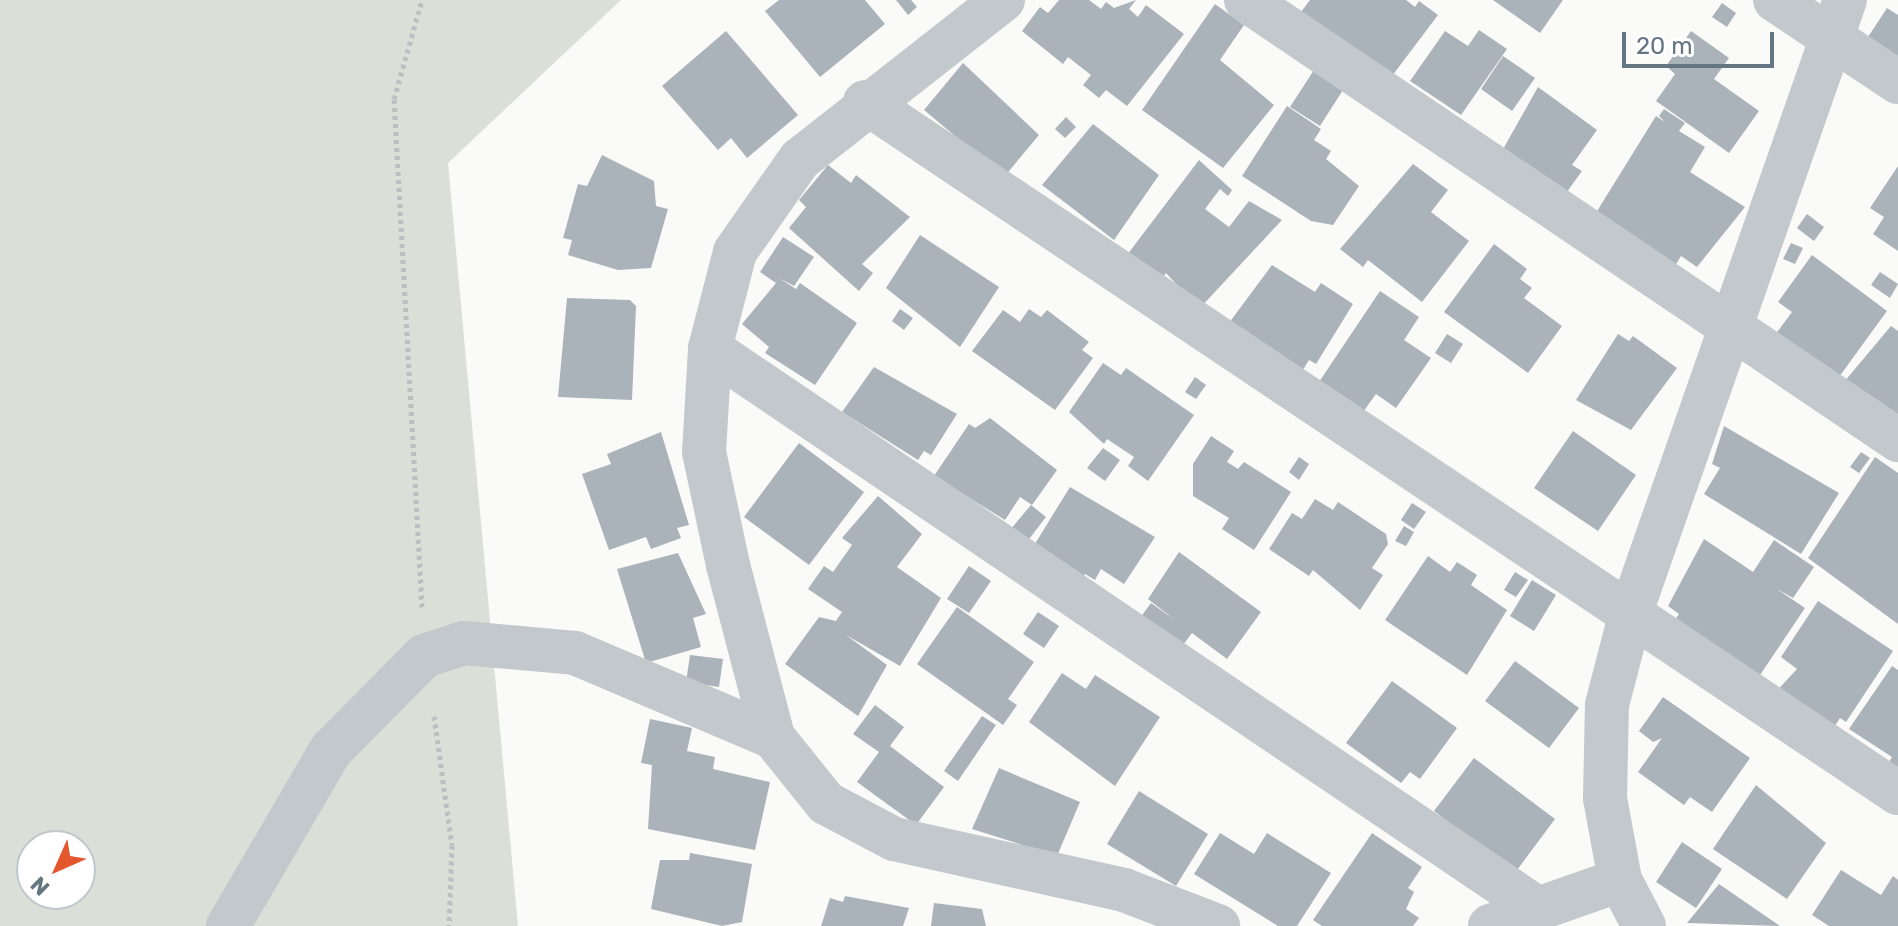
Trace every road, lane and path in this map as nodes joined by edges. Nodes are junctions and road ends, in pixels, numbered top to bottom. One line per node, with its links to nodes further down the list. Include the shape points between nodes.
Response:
1 (422, 0): 12 (path, via 394,99)
2 (1003, 0): 7 (street)
3 (1246, 0): 8 (street)
4 (1775, 0): 5 (street)
5 (1838, 19): 6 (street); 8 (street)
6 (1898, 82)
7 (865, 102): 9 (street, via 800,159 735,252); 11 (street)
8 (1732, 328): 10 (street); 11 (street)
9 (710, 349): 13 (street, via 704,452); 16 (street)
10 (1898, 440)
11 (1631, 612): 14 (street); 15 (street, via 1607,705 1605,798)
12 (425, 656): 13 (street, via 464,643 575,653); 17 (street, via 331,750); 18 (path, via 452,845)
13 (773, 737): 19 (street, via 826,803 894,839 1124,890)
14 (1898, 793)
15 (1620, 880): 16 (street); 21 (street)
16 (1537, 908): 20 (street)
17 (228, 926)
18 (449, 926)
19 (1218, 926)
20 (1490, 926)
21 (1644, 926)

